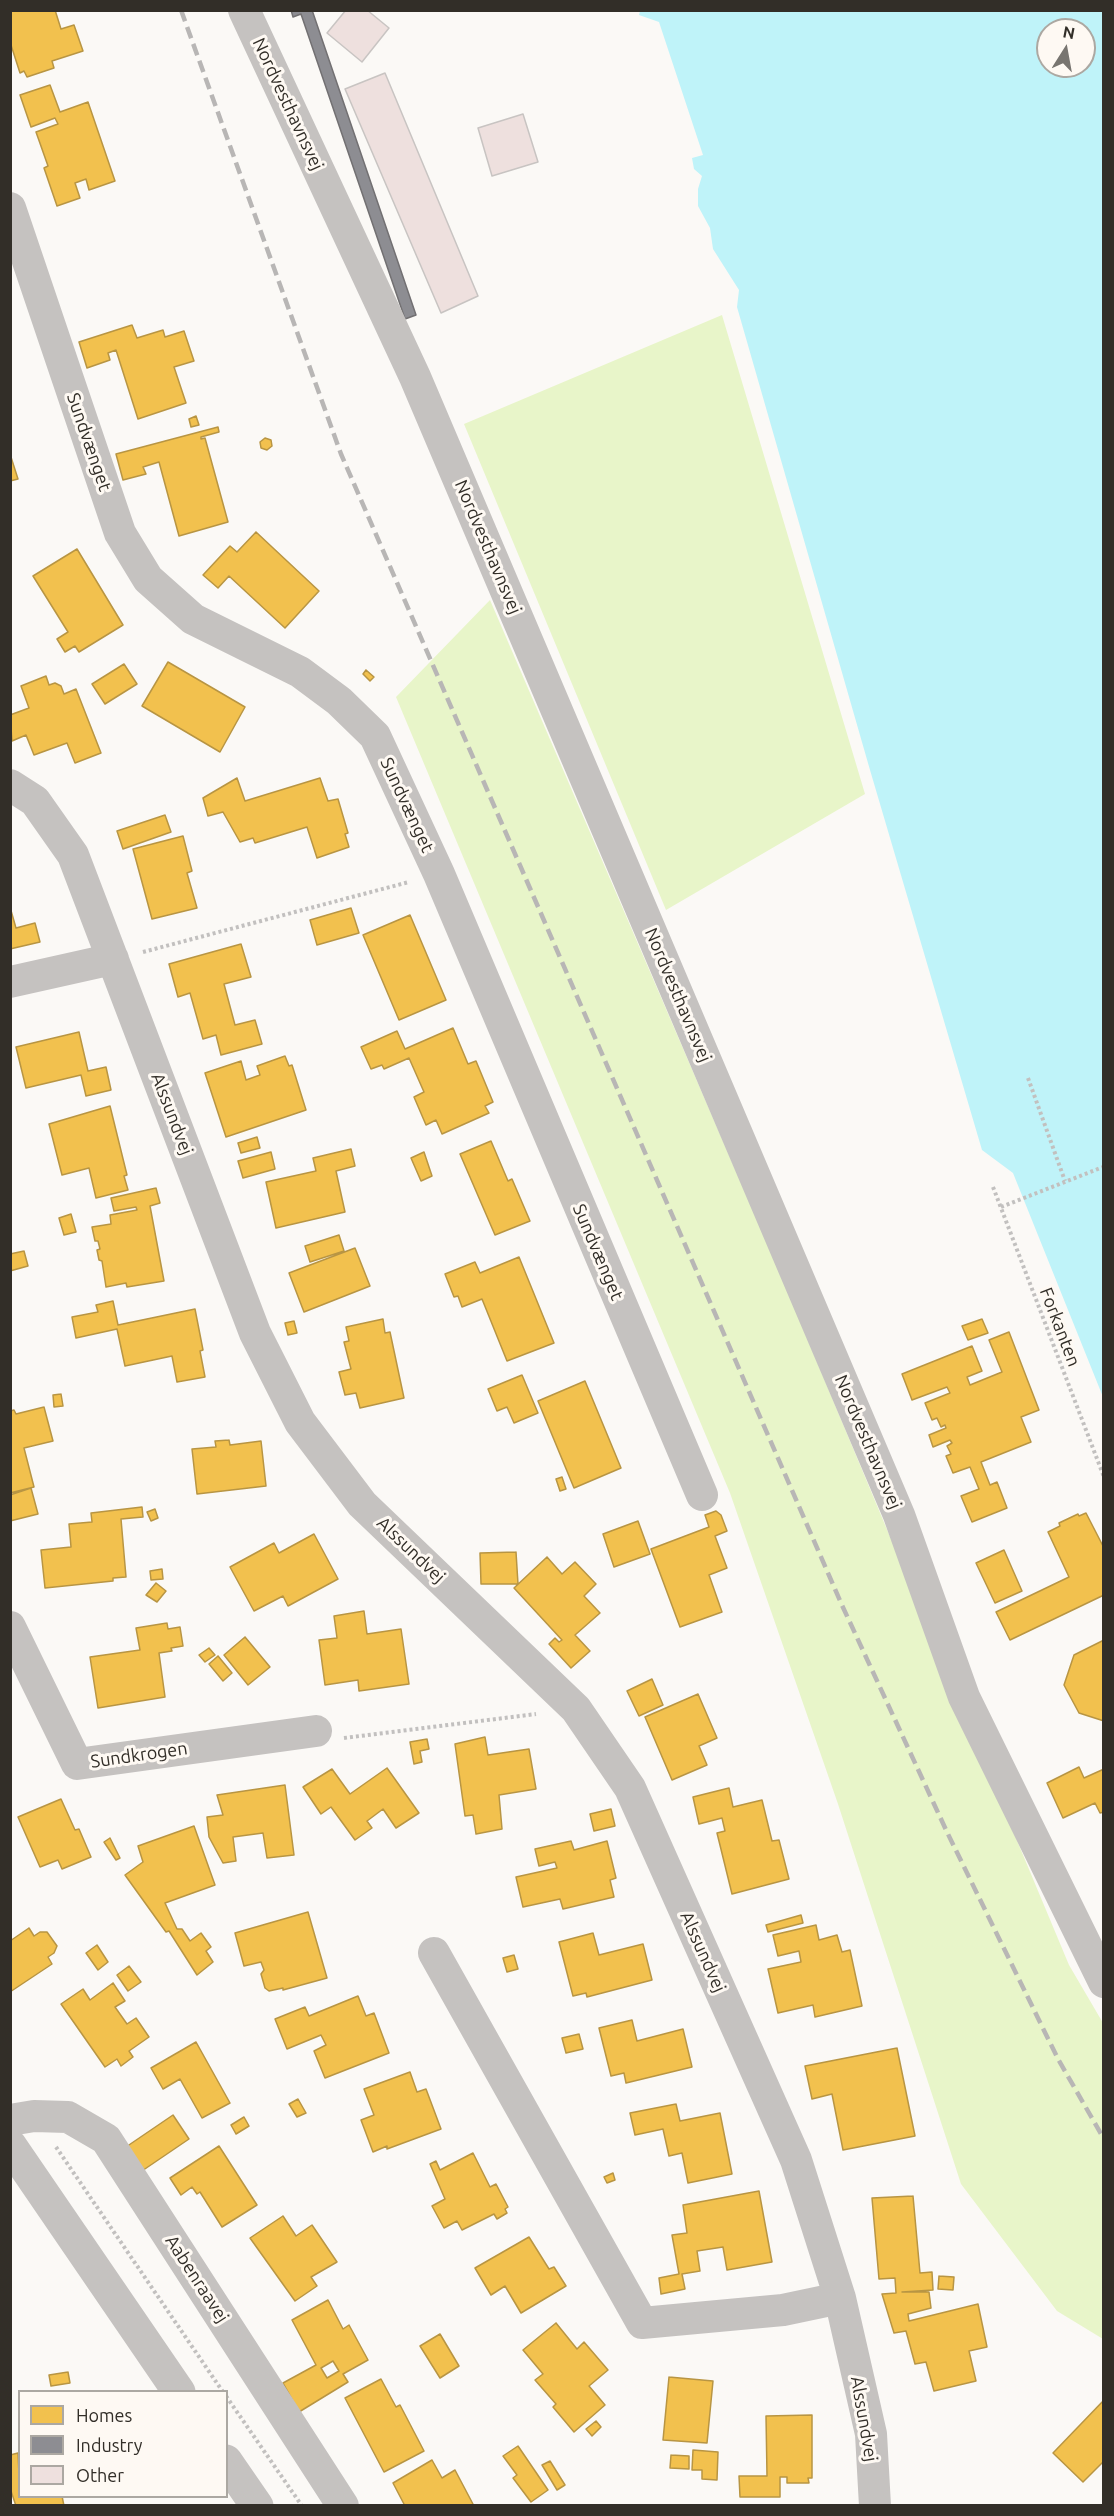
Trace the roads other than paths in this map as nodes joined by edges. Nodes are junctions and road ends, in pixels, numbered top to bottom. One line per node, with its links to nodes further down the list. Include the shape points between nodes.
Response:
1 (244, 10): 10 (street, Nordvesthavnsvej, via 425,399 899,1515 964,1697)
2 (10, 208): 6 (street, Sundvænget, via 120,533 148,579 193,619 300,672 339,701 375,736 439,874)
3 (10, 785): 4 (street, Alssundvej, via 35,801 73,855)
4 (113, 959): 5 (street); 13 (street, Alssundvej, via 255,1333 300,1422 362,1504 576,1709 630,1788 796,2160)
5 (10, 982)
6 (702, 1496)
7 (10, 1627): 8 (street, Sundkrogen, via 76,1764)
8 (316, 1731)
9 (434, 1953): 13 (street, via 642,2323 783,2310)
10 (1104, 1982)
11 (22, 2118): 17 (street, Aabenraavej, via 68,2117 106,2139)
12 (10, 2145): 14 (street)
13 (840, 2298): 18 (street, Alssundvej, via 871,2434)
14 (178, 2390)
15 (228, 2465): 16 (street)
16 (256, 2505)
17 (343, 2505)
18 (875, 2505)

